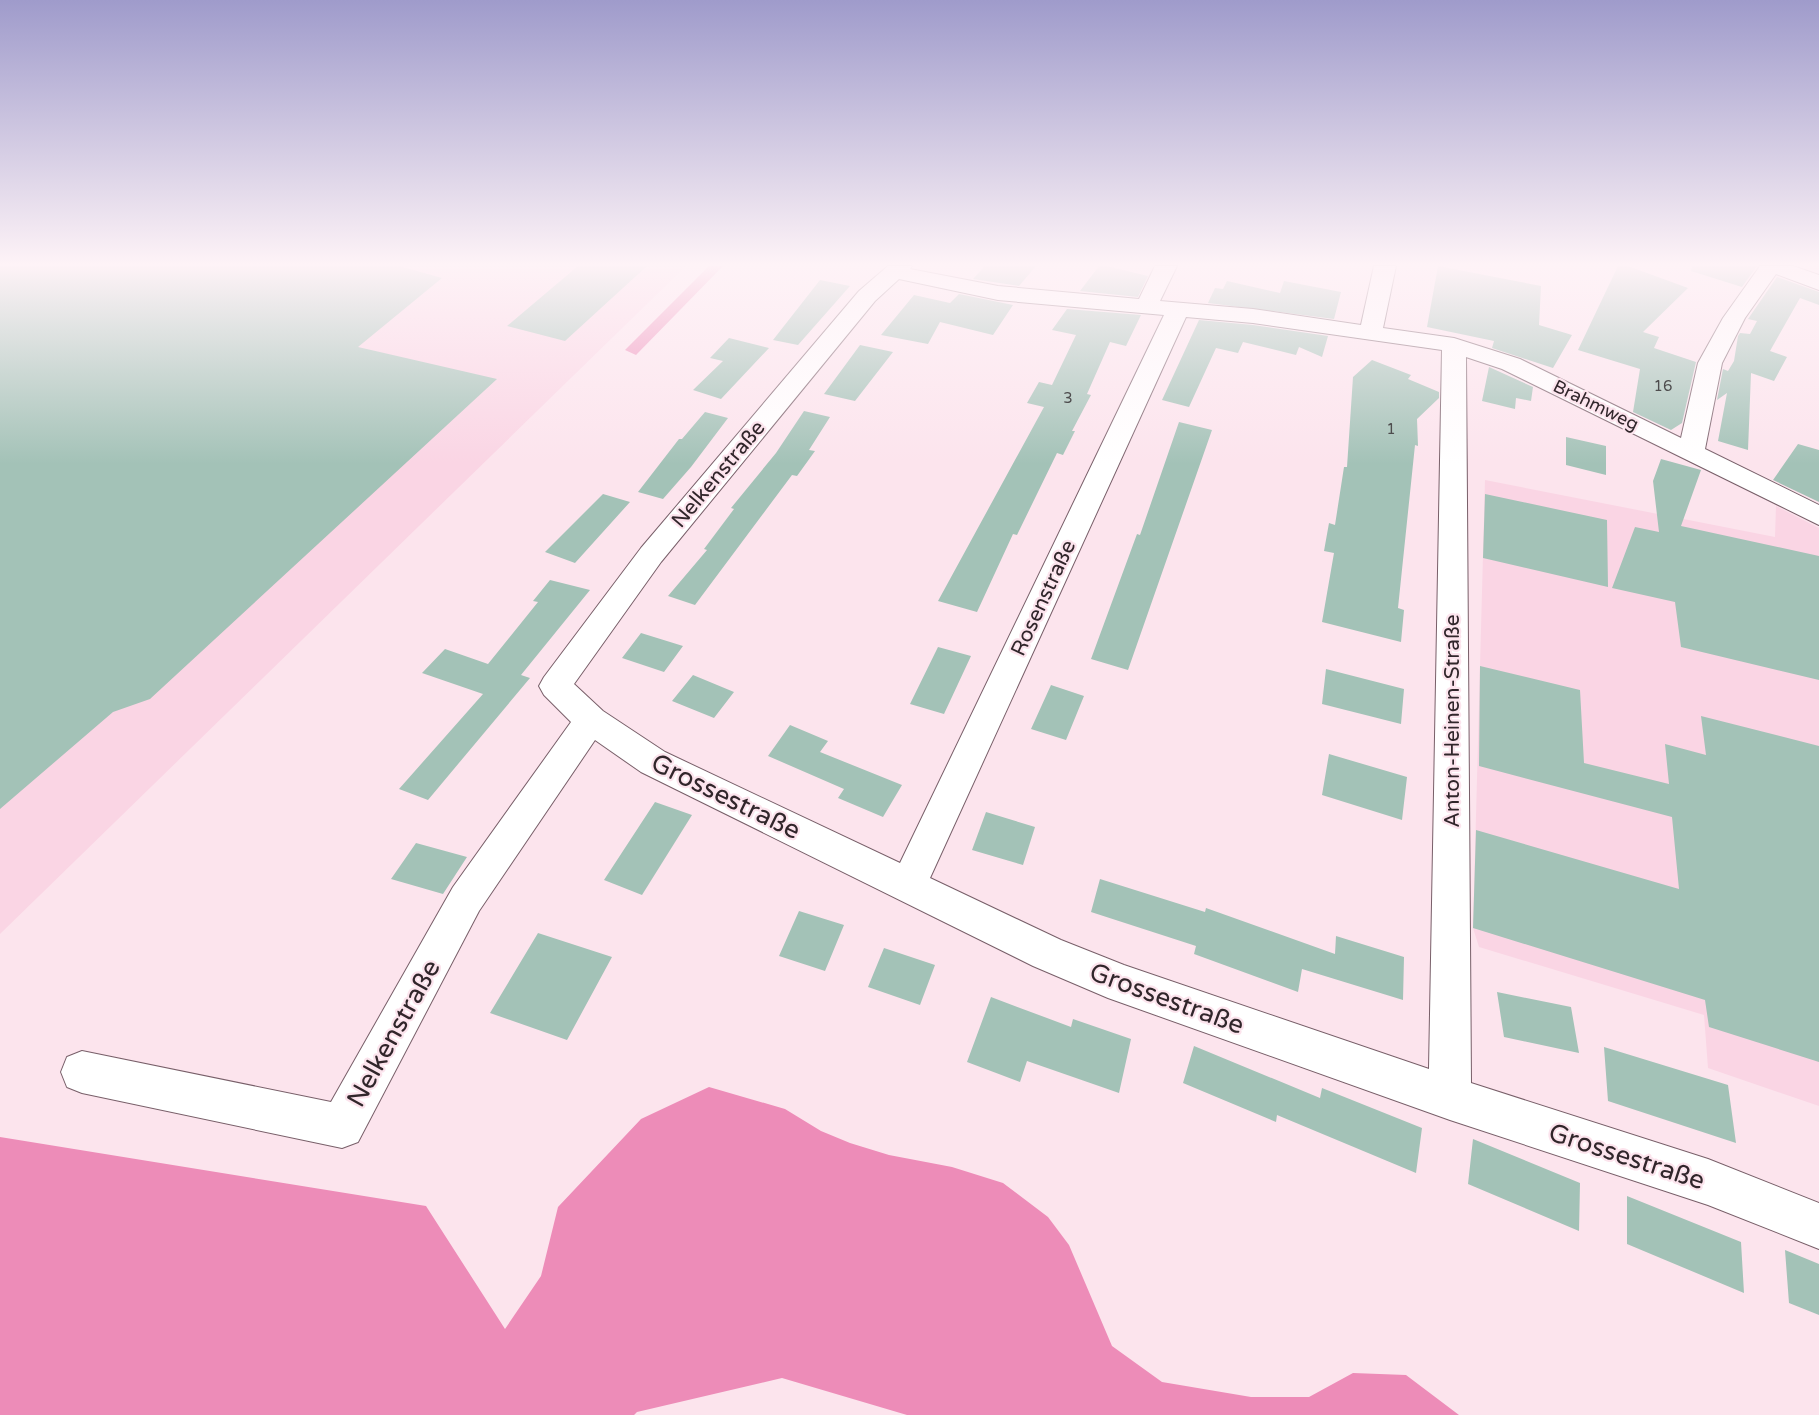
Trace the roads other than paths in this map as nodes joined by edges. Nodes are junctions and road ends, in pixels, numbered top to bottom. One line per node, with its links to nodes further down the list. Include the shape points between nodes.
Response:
1 (837, 332): 8 (street, Nelkenstraße, via 651,555)
2 (1167, 332): 10 (street, Rosenstraße)
3 (1377, 332): 5 (street, Brahmweg)
4 (1727, 332): 6 (street, via 1710,363)
5 (1454, 345): 6 (street, Brahmweg, via 1511,364); 12 (street, Anton-Heinen-Straße)
6 (1691, 454): 7 (street, Brahmweg)
7 (1819, 516)
8 (555, 686): 9 (street, Grossestraße)
9 (591, 720): 10 (street, Grossestraße, via 653,762); 11 (street, Nelkenstraße, via 466,900 342,1126)
10 (908, 886): 12 (street, Grossestraße, via 1122,984)
11 (82, 1072)
12 (1450, 1098): 13 (street, Grossestraße, via 1708,1182)
13 (1819, 1226)

